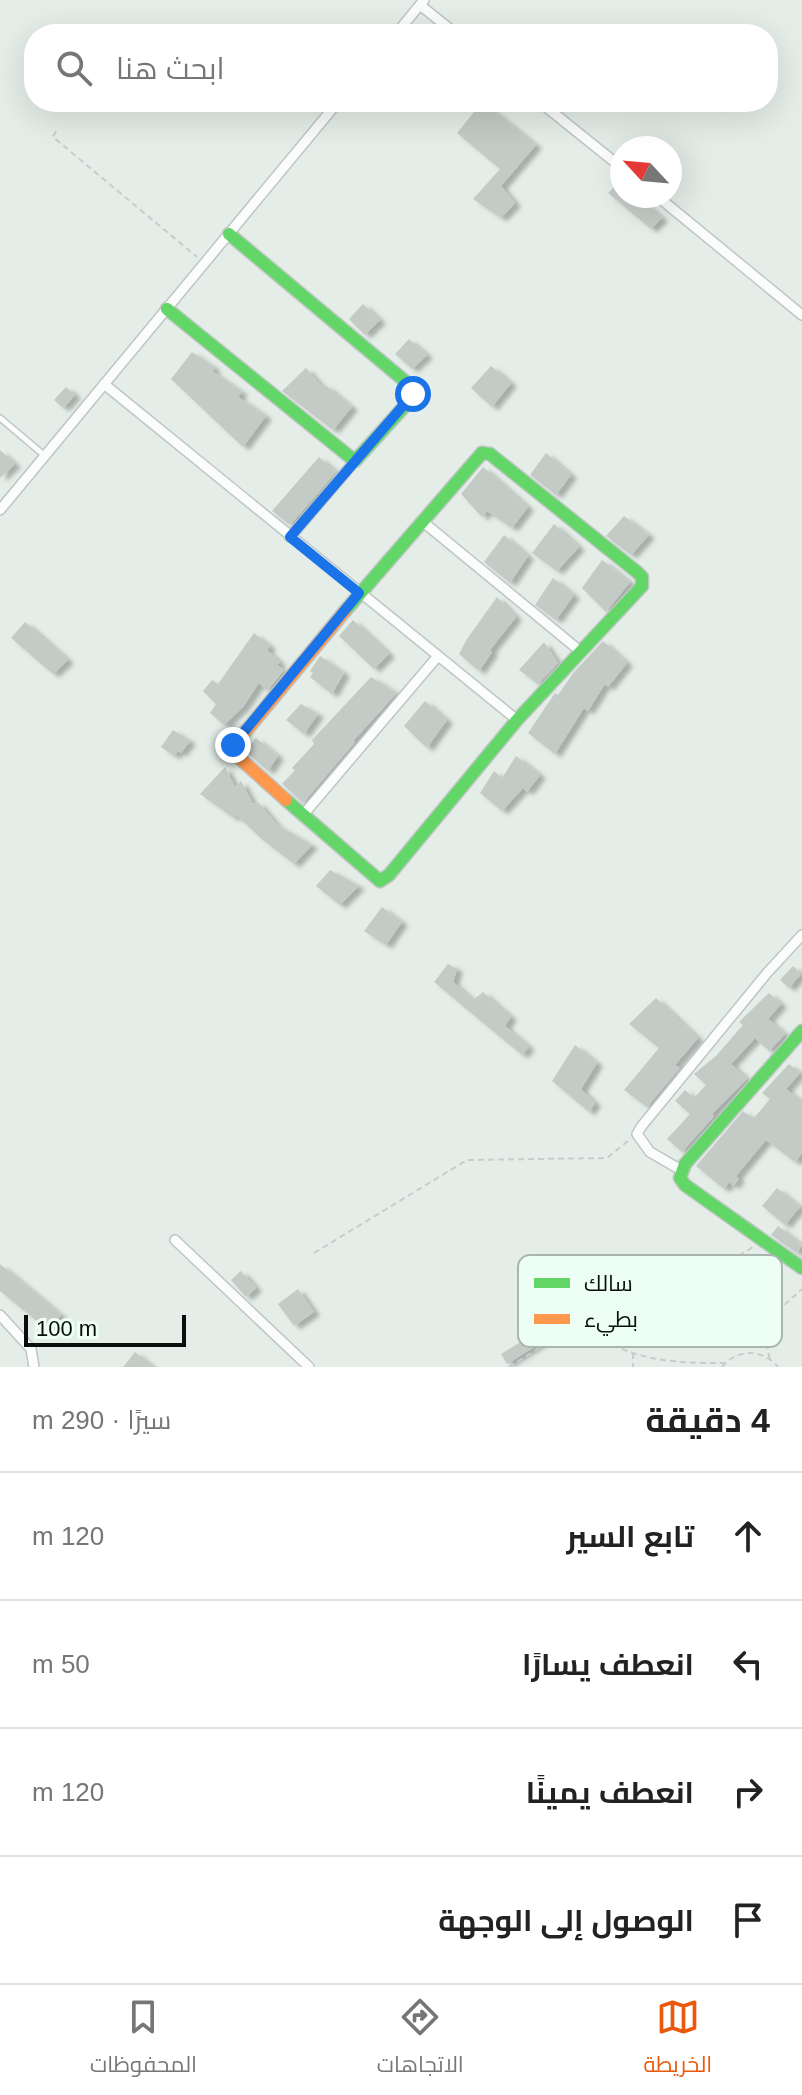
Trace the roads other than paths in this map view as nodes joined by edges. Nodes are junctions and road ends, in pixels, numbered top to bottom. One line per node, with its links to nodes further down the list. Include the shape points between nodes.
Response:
1 (422, 3): 2 (street); 3 (street)
2 (404, 24)
3 (445, 24)
4 (330, 112): 8 (street)
5 (552, 112): 6 (street)
6 (610, 158)
7 (672, 208): 10 (street)
8 (229, 234): 9 (street); 14 (street, via 414,390)
9 (167, 309): 11 (street); 14 (street)
10 (802, 315)
11 (104, 384): 13 (street); 17 (street)
12 (0, 418): 13 (lane)
13 (45, 455): 15 (street)
14 (355, 461): 17 (street)
15 (0, 510)
16 (422, 521): 18 (street); 19 (street); 19 (street, via 486,452 637,572 642,586)
17 (290, 537): 18 (street)
18 (359, 593): 20 (street); 22 (street, via 232,748)
19 (580, 651): 21 (street)
20 (438, 656): 21 (street); 22 (street)
21 (517, 720): 22 (street, via 384,880 375,879)
22 (303, 815)
23 (802, 935): 25 (street, via 637,1134 650,1152)
24 (802, 1031): 25 (street)
25 (681, 1170): 27 (street, via 685,1185)
26 (175, 1240): 30 (street)
27 (802, 1268)
28 (0, 1315): 29 (street, via 31,1349)
29 (34, 1367)
30 (309, 1367)

